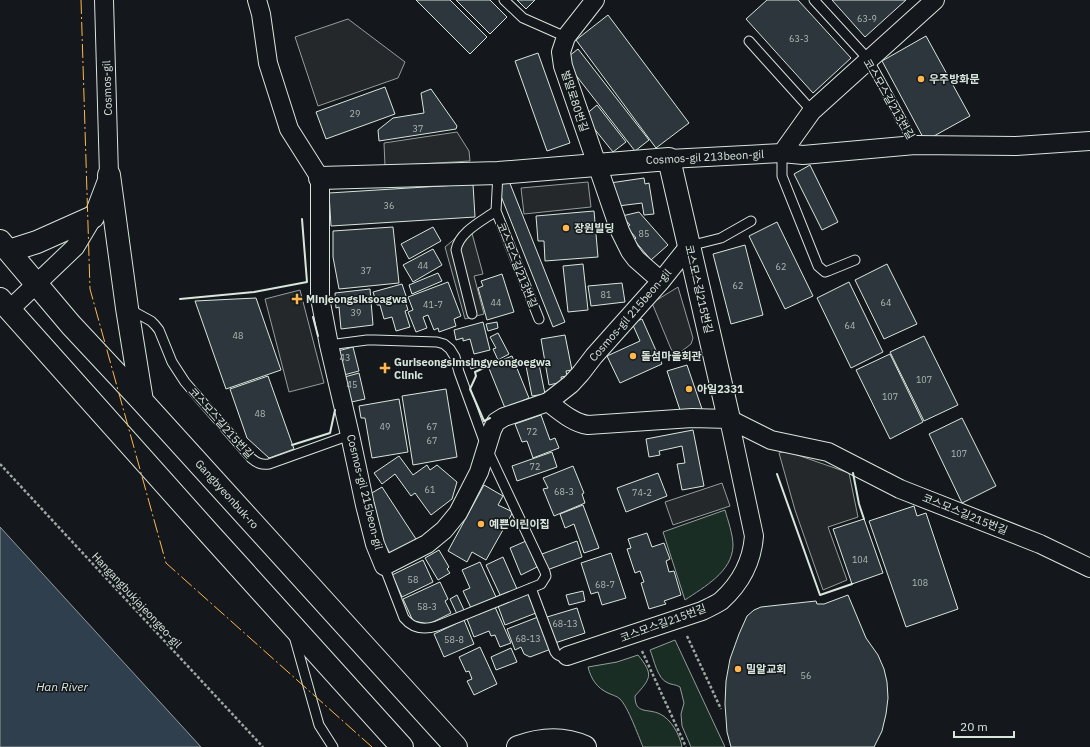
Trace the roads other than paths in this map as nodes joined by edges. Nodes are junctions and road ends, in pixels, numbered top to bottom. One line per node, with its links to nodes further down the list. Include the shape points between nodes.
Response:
1 (104, 0): 17 (street, Cosmos-gil)
2 (257, 0): 18 (street, via 268,63 289,129)
3 (504, 0): 7 (lane, via 523,18)
4 (595, 0): 7 (street, 벌말로80번길)
5 (814, 0): 9 (lane, 코스모스길213번길)
6 (935, 0): 9 (street)
7 (566, 36): 15 (street, 벌말로80번길, via 561,52 563,66)
8 (749, 40): 10 (lane)
9 (868, 59): 10 (street); 12 (lane, 코스모스길213번길)
10 (812, 111): 13 (street)
11 (1090, 142): 12 (street, Cosmos-gil 213beon-gil, via 1016,146)
12 (915, 145): 13 (street, Cosmos-gil 213beon-gil, via 804,155)
13 (782, 153): 14 (street, Cosmos-gil 213beon-gil); 24 (lane, via 782,176 818,266 825,272)
14 (668, 159): 15 (main road, Cosmos-gil 213beon-gil); 23 (main road, 코스모스길215번길)
15 (596, 164): 16 (main road, Cosmos-gil 213beon-gil); 25 (street, via 620,231 630,251)
16 (498, 173): 18 (main road, Cosmos-gil 213beon-gil); 19 (lane, 코스모스길213번길)
17 (109, 175): 20 (street); 28 (main road)
18 (320, 178): 31 (street, Cosmos-gil 215beon-gil, via 320,298)
19 (496, 211): 29 (lane, 코스모스길213번길, via 463,235 457,245 456,250); 30 (lane, 코스모스길213번길)
20 (93, 217): 22 (main road, via 44,240); 26 (street, via 75,247)
21 (751, 221): 23 (lane, via 721,238)
22 (5, 246): 26 (main road, Gangbyeonbuk-ro)
23 (689, 246): 25 (street, Cosmos-gil 215beon-gil); 34 (main road, 코스모스길215번길)
24 (855, 260)
25 (661, 281): 33 (street, Cosmos-gil 215beon-gil, via 576,378)
26 (36, 284): 27 (street); 32 (main road, Gangbyeonbuk-ro)
27 (5, 304): 40 (main road)
28 (127, 308): 32 (main road); 35 (lane, 코스모스길215번길, via 155,325 172,362 185,382 257,462 269,464)
29 (472, 314)
30 (539, 319)
31 (328, 345): 35 (street, Cosmos-gil 215beon-gil); 36 (lane, via 367,340 444,344 455,357)
32 (142, 401): 44 (main road, Gangbyeonbuk-ro)
33 (548, 402): 34 (street, 코스모스길215번길, via 582,424 692,418); 36 (street, Cosmos-gil 215beon-gil, via 496,422)
34 (729, 419): 38 (street, 코스모스길215번길, via 771,440 828,452 900,489 1040,544); 41 (street, 코스모스길215번길, via 754,536 753,549 738,583 720,602 702,611)
35 (350, 435): 37 (street, Cosmos-gil 215beon-gil, via 374,539)
36 (487, 448): 37 (street, Cosmos-gil 215beon-gil, via 479,472 451,522 427,544); 39 (lane, via 545,572 546,576 541,584)
37 (384, 566): 39 (lane, via 404,618 409,624 421,628 437,626)
38 (1090, 568)
39 (531, 588): 41 (lane, 코스모스길215번길, via 555,652 561,657)
40 (291, 624): 42 (lane, via 319,725); 43 (main road)
41 (568, 656)
42 (332, 747)
43 (402, 747)
44 (456, 747)
45 (518, 747): 46 (main road, via 530,742 552,739)
46 (585, 747)

